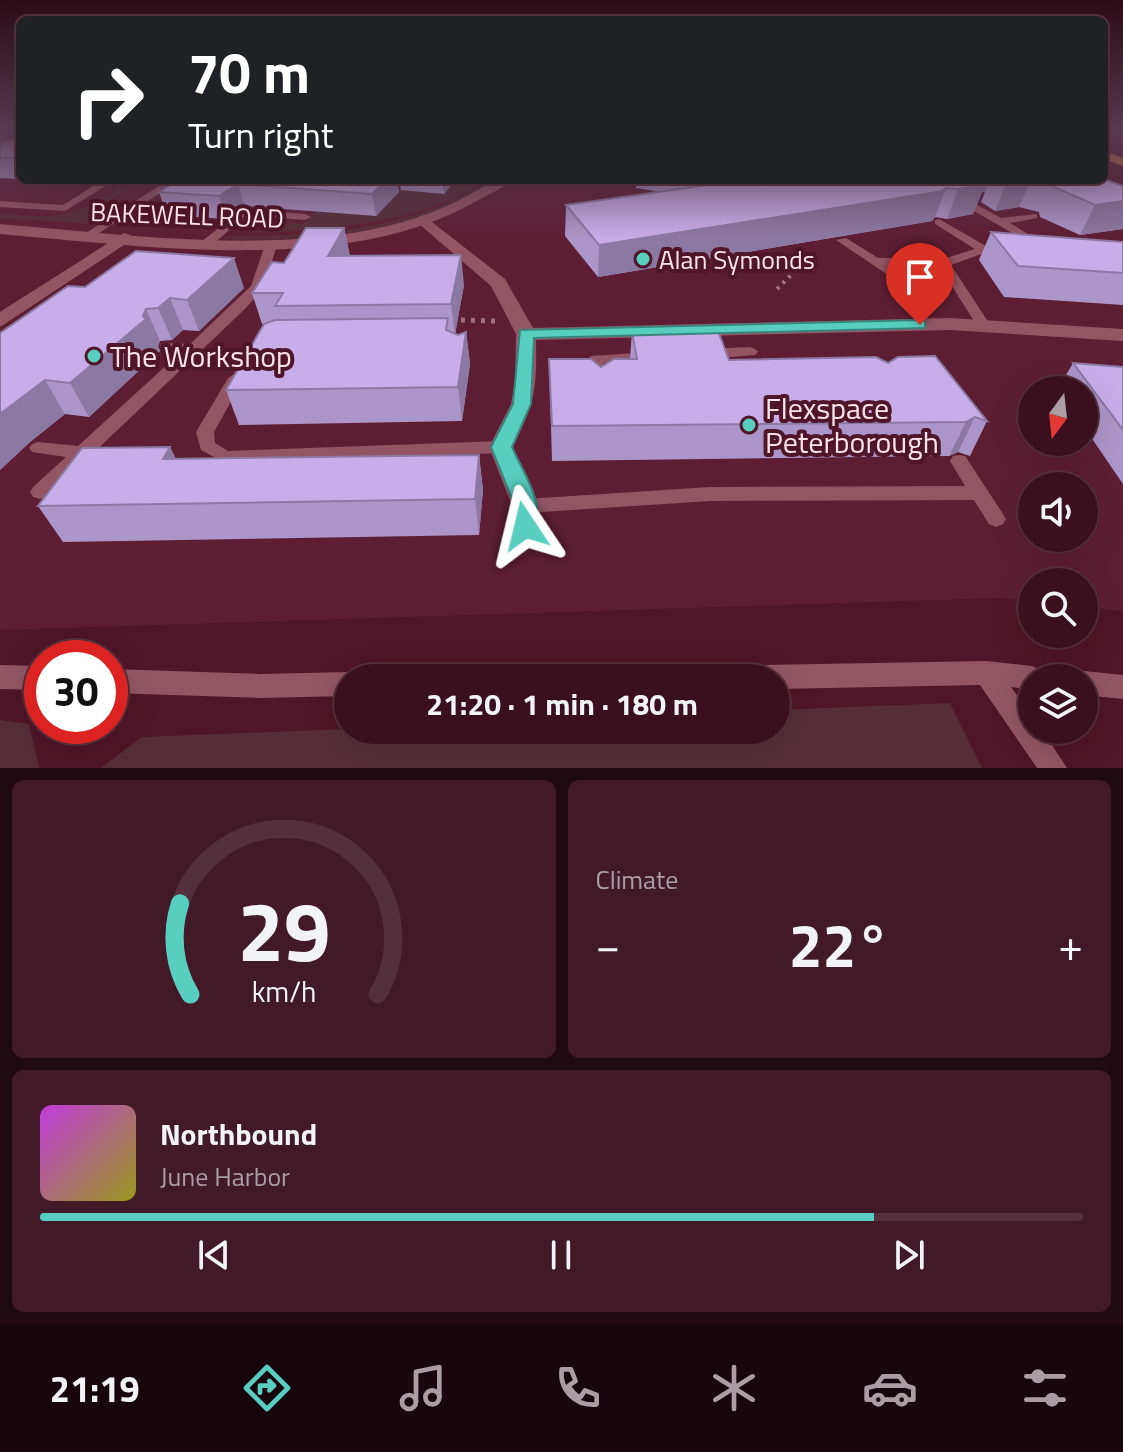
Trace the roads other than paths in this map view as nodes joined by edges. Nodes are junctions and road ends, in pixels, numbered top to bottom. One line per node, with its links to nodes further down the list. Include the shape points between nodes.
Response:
1 (104, 184): 7 (lane, via 65,208)
2 (169, 184): 14 (lane)
3 (499, 184): 10 (street, BAKEWELL ROAD, via 471,202)
4 (950, 193): 6 (lane)
5 (976, 198): 6 (lane)
6 (963, 200): 11 (lane)
7 (0, 204)
8 (1033, 216): 11 (lane)
9 (305, 217): 17 (lane, via 243,212)
10 (423, 220): 18 (street, BAKEWELL ROAD); 27 (street, via 499,283)
11 (1000, 221): 19 (lane, via 1033,238)
12 (939, 222): 19 (lane)
13 (0, 229): 14 (street, BAKEWELL ROAD)
14 (89, 235): 15 (street, BAKEWELL ROAD)
15 (124, 238): 17 (street, BAKEWELL ROAD); 22 (street)
16 (842, 240): 20 (lane)
17 (206, 244): 18 (street, BAKEWELL ROAD)
18 (271, 245): 30 (lane, via 257,287)
19 (985, 250): 21 (lane)
20 (875, 262): 21 (lane); 24 (lane)
21 (944, 263): 26 (lane)
22 (39, 295): 23 (lane); 25 (street)
23 (66, 297)
24 (934, 302)
25 (0, 321)
26 (984, 326): 27 (street); 28 (street)
27 (526, 334): 36 (street, via 522,404)
28 (1123, 335)
29 (167, 346): 30 (lane)
30 (192, 349): 38 (lane)
31 (750, 352): 32 (lane)
32 (596, 359): 33 (lane); 35 (lane)
33 (578, 364)
34 (244, 365): 36 (lane, via 205,432 207,446 225,457)
35 (601, 393)
36 (501, 447): 42 (street)
37 (38, 448): 38 (lane)
38 (82, 453): 40 (lane)
39 (959, 461): 41 (lane)
40 (40, 492)
41 (979, 493): 42 (lane, via 710,494); 43 (lane)
42 (526, 516)
43 (996, 519)
44 (986, 673): 45 (lane); 47 (lane); 53 (lane)
45 (1018, 676)
46 (0, 677): 48 (lane)
47 (790, 677)
48 (24, 678)
49 (128, 682): 50 (lane)
50 (334, 684)
51 (1098, 684): 52 (lane)
52 (1123, 687)
53 (1053, 768)

